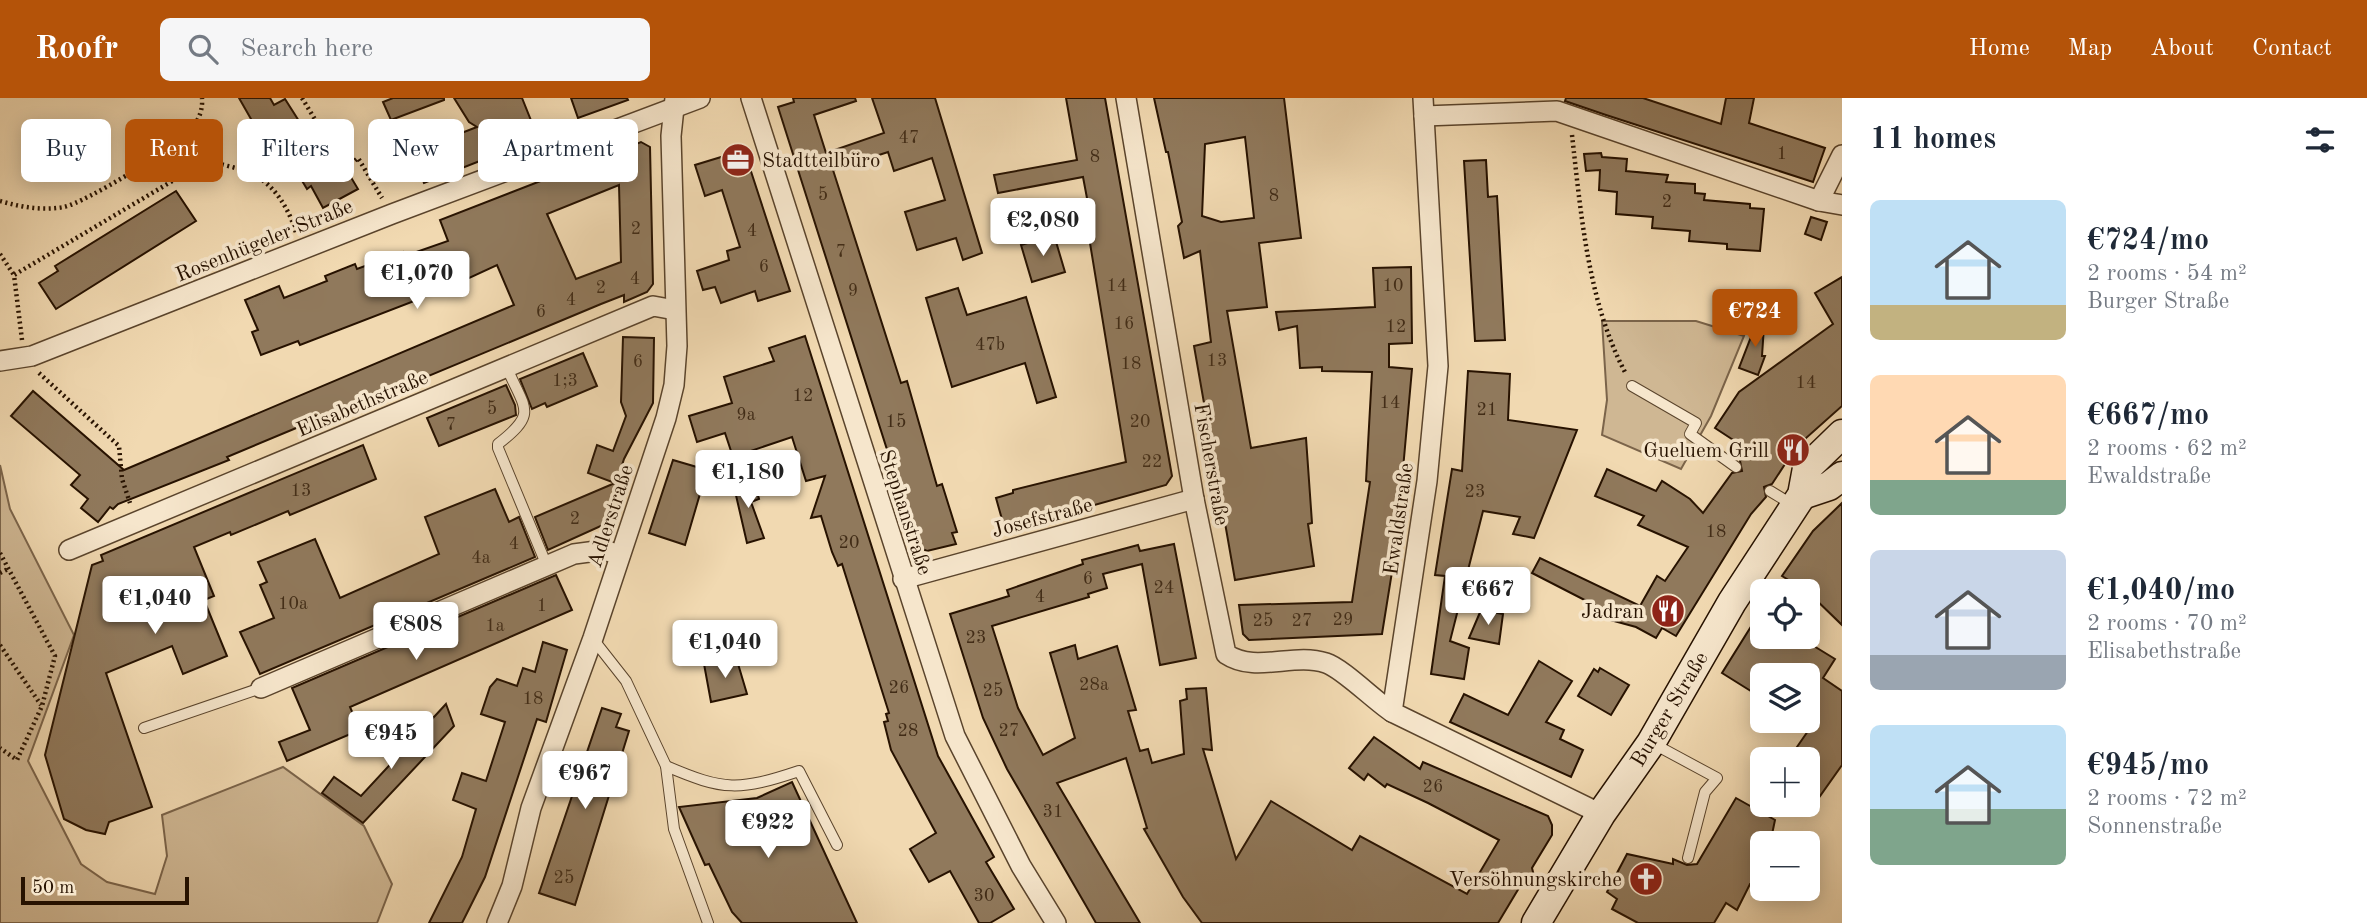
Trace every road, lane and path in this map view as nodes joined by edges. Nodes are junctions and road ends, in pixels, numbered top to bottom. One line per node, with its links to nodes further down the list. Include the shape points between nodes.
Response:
1 (202, 98): 9 (path, via 203,110)
2 (302, 98): 17 (path, via 319,126 327,122 352,163 358,158)
3 (700, 98): 6 (street, Rosenhügeler Straße)
4 (751, 98): 39 (street, Stephanstraße)
5 (1126, 98): 30 (street, Fischerstraße)
6 (676, 103): 17 (street, Rosenhügeler Straße); 21 (street, Adlerstraße, via 671,136)
7 (1423, 107): 8 (street); 44 (street, Ewaldstraße, via 1438,366 1426,493)
8 (1557, 111): 15 (street); 25 (path, via 1572,131 1579,200 1599,301)
9 (197, 119)
10 (1842, 155): 15 (street)
11 (223, 164): 18 (path, via 260,177 291,215)
12 (125, 174): 14 (path, via 65,207 32,208)
13 (171, 182): 20 (path)
14 (0, 201)
15 (1819, 201): 16 (street)
16 (1842, 205)
17 (392, 214): 18 (street, Rosenhügeler Straße)
18 (302, 250): 22 (street, Rosenhügeler Straße)
19 (0, 254): 20 (path)
20 (13, 275): 22 (path)
21 (675, 310): 24 (street, Elisabethstraße, via 653,306); 35 (street, Adlerstraße, via 674,386)
22 (29, 357): 23 (street, Rosenhügeler Straße); 32 (path, via 44,380 119,446 122,479)
23 (0, 361)
24 (507, 368): 32 (street, Elisabethstraße); 36 (lane, via 526,413 498,448)
25 (1632, 386): 27 (lane, via 1696,424 1690,434)
26 (1842, 434): 31 (main road, Burger Straße, via 1807,468)
27 (1736, 467)
28 (1842, 476): 31 (main road)
29 (1770, 491): 31 (lane)
30 (1194, 499): 39 (street, Josefstraße); 44 (street, Fischerstraße, via 1226,654 1238,662 1328,663)
31 (1798, 501): 46 (main road, Burger Straße, via 1732,602)
32 (137, 522): 33 (street, Elisabethstraße)
33 (69, 550)
34 (0, 553): 37 (path)
35 (621, 555): 36 (street, via 604,550 574,554); 40 (street, Adlerstraße)
36 (547, 566): 42 (street)
37 (8, 569): 38 (path); 43 (path, via 55,656)
38 (0, 573)
39 (903, 579): 54 (street, Stephanstraße, via 955,736 1021,866)
40 (593, 638): 48 (lane, via 626,681); 52 (street, Adlerstraße, via 531,808 512,886)
41 (0, 645): 43 (path)
42 (261, 688): 45 (lane)
43 (42, 706): 47 (path, via 18,760)
44 (1391, 712): 49 (street)
45 (144, 729)
46 (1651, 743): 49 (main road, Burger Straße); 51 (lane, via 1717,778 1706,792)
47 (0, 748)
48 (666, 766): 50 (lane, via 717,786 737,788 799,771); 53 (lane, via 674,829)
49 (1601, 814): 55 (main road, Burger Straße)
50 (836, 845)
51 (1688, 858)
52 (497, 923)
53 (708, 923)
54 (1056, 923)
55 (1536, 923)

